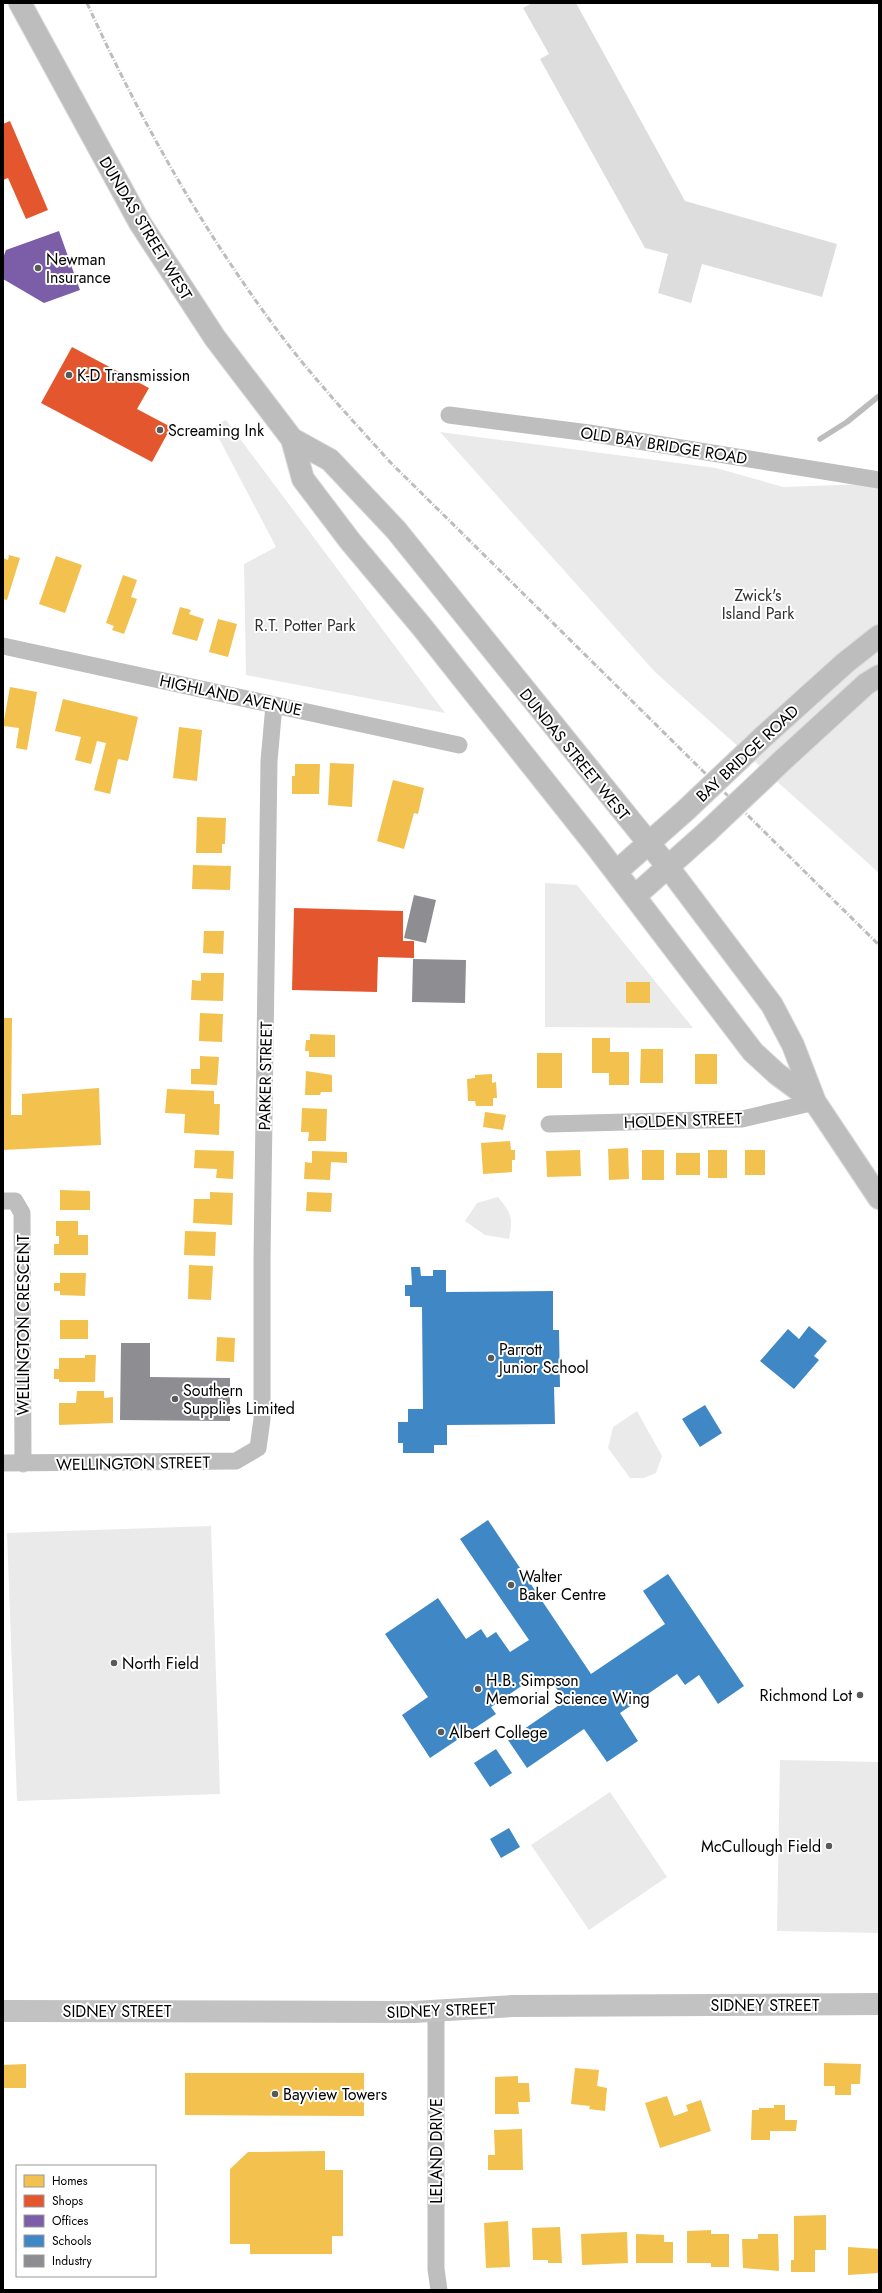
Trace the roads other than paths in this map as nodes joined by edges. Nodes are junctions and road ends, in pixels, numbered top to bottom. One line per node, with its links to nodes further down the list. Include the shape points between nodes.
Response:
1 (20, 3): 3 (main road, DUNDAS STREET WEST, via 99,149 173,277 215,338)
2 (449, 415): 4 (street, OLD BAY BRIDGE ROAD, via 589,433)
3 (292, 439): 10 (main road, DUNDAS STREET WEST, via 330,460 396,530); 12 (main road, DUNDAS STREET WEST, via 303,479)
4 (879, 480)
5 (879, 636): 10 (main road, BAY BRIDGE ROAD, bridge, via 845,663)
6 (3, 646): 8 (street, HIGHLAND AVENUE)
7 (879, 676): 11 (main road, BAY BRIDGE ROAD, bridge, via 866,684)
8 (274, 705): 9 (street, HIGHLAND AVENUE); 18 (street, PARKER STREET, via 269,762 262,1420)
9 (459, 744)
10 (648, 844): 11 (main road, DUNDAS STREET WEST); 12 (main road, BAY BRIDGE ROAD)
11 (668, 867): 13 (main road, BAY BRIDGE ROAD); 14 (main road, DUNDAS STREET WEST, via 772,1005 793,1045)
12 (616, 872): 13 (main road, DUNDAS STREET WEST)
13 (635, 896): 14 (main road, DUNDAS STREET WEST, via 753,1052 777,1074)
14 (815, 1102): 15 (street, HOLDEN STREET, via 742,1119); 16 (main road, DUNDAS STREET WEST)
15 (548, 1124)
16 (879, 1198)
17 (3, 1201): 20 (street, WELLINGTON CRESCENT, via 15,1201 22,1213)
18 (258, 1448): 20 (street, WELLINGTON STREET, via 236,1461)
19 (3, 1463): 20 (street, WELLINGTON STREET)
20 (23, 1464)
21 (879, 2004): 23 (main road, SIDNEY STREET, via 514,2006)
22 (3, 2011): 23 (main road, SIDNEY STREET)
23 (436, 2011): 24 (street, LELAND DRIVE, via 436,2261)
24 (439, 2290)

